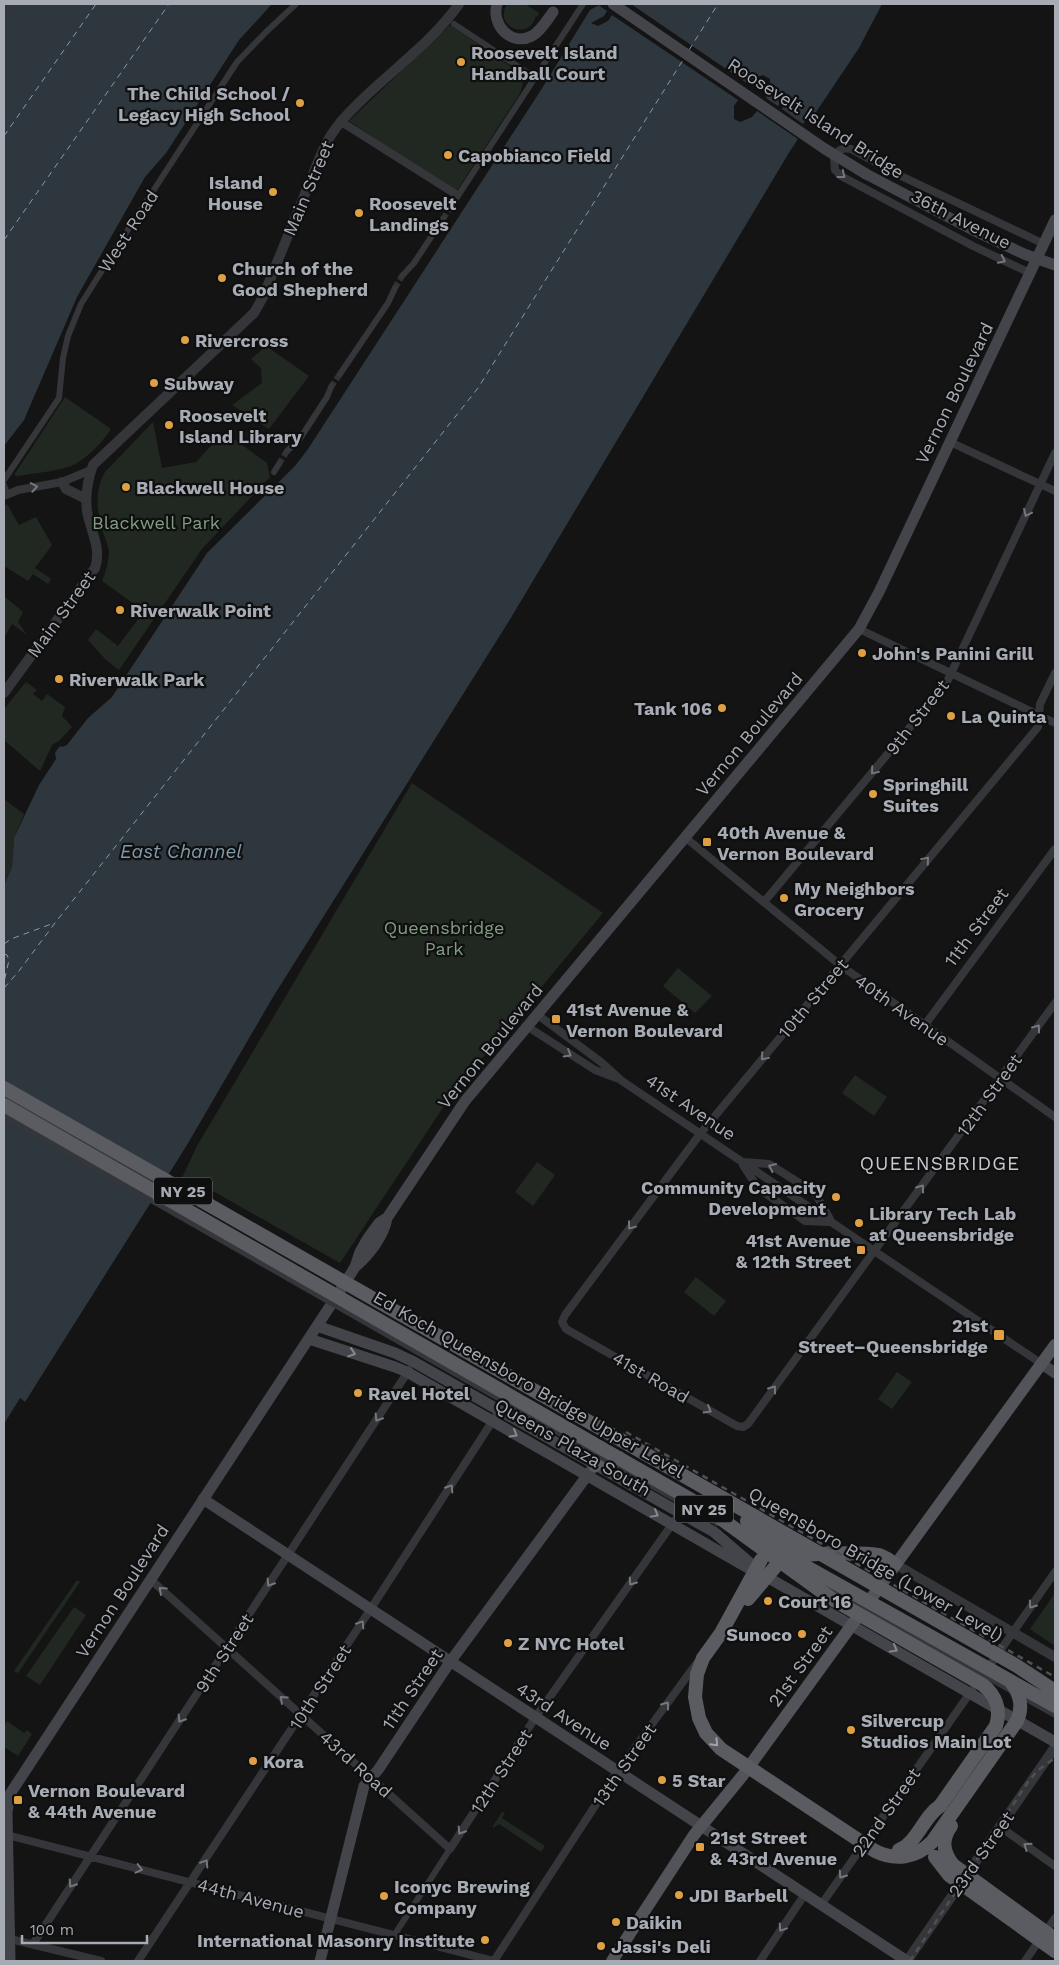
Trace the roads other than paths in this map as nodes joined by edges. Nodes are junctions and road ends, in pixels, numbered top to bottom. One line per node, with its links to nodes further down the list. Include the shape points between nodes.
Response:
1 (296, 4): 28 (street, West Road, via 237,62 86,296 68,336 59,398)
2 (458, 4): 9 (street, Main Street, via 441,26)
3 (497, 4): 6 (main road, via 498,25 515,38 534,35)
4 (583, 4): 8 (street)
5 (613, 4): 15 (main road, Roosevelt Island Bridge, bridge, via 866,174 973,230)
6 (553, 12)
7 (454, 24): 8 (street)
8 (534, 77): 10 (street)
9 (340, 121): 10 (street); 26 (street, Main Street, via 329,136 254,313 112,446)
10 (458, 196): 11 (street)
11 (452, 205)
12 (443, 218): 18 (street)
13 (1055, 220): 14 (main road, Vernon Boulevard)
14 (1044, 244): 15 (main road, Vernon Boulevard); 17 (street, 36th Avenue, one-way to 17, via 851,149 840,150 834,158 834,168 841,176)
15 (1037, 258): 16 (main road); 17 (main road, Vernon Boulevard)
16 (1055, 265)
17 (1030, 273): 22 (main road, Vernon Boulevard)
18 (402, 276)
19 (395, 288): 20 (street)
20 (340, 374)
21 (331, 387): 23 (street, via 299,440)
22 (950, 442): 30 (street); 35 (main road, Vernon Boulevard)
23 (287, 451)
24 (1055, 453): 30 (street, 9th Street)
25 (279, 464): 27 (street)
26 (91, 470): 29 (street, Main Street); 34 (street, Main Street)
27 (274, 472)
28 (4, 480)
29 (62, 482): 33 (street, one-way to 29); 34 (street, via 66,489)
30 (1040, 484): 32 (street); 37 (street, 9th Street, one-way to 37)
31 (4, 485): 33 (street)
32 (1055, 491)
33 (6, 495)
34 (86, 499): 38 (street, Main Street, via 97,546 95,568)
35 (859, 629): 37 (street); 41 (main road, Vernon Boulevard)
36 (1055, 672): 39 (street, 10th Street, via 1040,704)
37 (951, 674): 39 (street); 43 (street, 9th Street, one-way to 43)
38 (4, 693)
39 (1039, 715): 40 (street); 44 (street, 10th Street, one-way to 39, via 1035,731)
40 (1055, 723)
41 (686, 838): 43 (street, 40th Avenue); 46 (main road, Vernon Boulevard)
42 (1055, 849): 47 (street, 11th Street)
43 (764, 902): 44 (street, 40th Avenue)
44 (840, 966): 47 (street, 40th Avenue); 57 (street, 10th Street, one-way to 57)
45 (1055, 1003): 49 (street, 12th Street, one-way to 45)
46 (538, 1015): 48 (main road, Vernon Boulevard); 50 (street, 41st Avenue)
47 (924, 1026): 49 (street, 40th Avenue)
48 (528, 1027): 50 (street, 41st Avenue, one-way to 50, via 596,1070); 63 (main road, Vernon Boulevard, via 455,1116 387,1218 385,1228 365,1258 355,1266)
49 (1000, 1078): 56 (street, 40th Avenue); 60 (street, 12th Street, one-way to 49)
50 (622, 1081): 57 (street, 41st Avenue)
51 (4, 1088): 61 (highway, NY 25, bridge)
52 (4, 1094): 61 (highway, Ed Koch Queensboro Bridge Upper Level)
53 (4, 1104): 101 (highway, Ed Koch Queensboro Bridge Upper Level, bridge, via 710,1510 832,1599 983,1685 995,1699 998,1711 996,1726)
54 (4, 1109): 92 (highway, NY 25, bridge)
55 (4, 1116): 94 (street, bridge)
56 (1055, 1117)
57 (700, 1134): 58 (street, 41st Avenue); 62 (street, 10th Street, one-way to 62)
58 (741, 1162): 59 (street, 41st Avenue); 59 (street, 41st Avenue, via 758,1188 805,1221); 59 (street, 41st Avenue, one-way to 58, via 815,1193 769,1164)
59 (831, 1222): 60 (street, 41st Avenue)
60 (874, 1251): 67 (street, 41st Avenue); 72 (street, 12th Street, one-way to 60)
61 (362, 1296): 75 (highway); 90 (highway, Queensboro Bridge (Lower Level) / NY 25, bridge, via 1009,1661)
62 (562, 1322): 72 (street, 41st Road, one-way to 72, via 566,1329)
63 (317, 1326): 64 (main road, Vernon Boulevard); 66 (main road, Queens Plaza South)
64 (309, 1339): 68 (main road, Queens Plaza South, one-way to 68); 74 (main road, Vernon Boulevard)
65 (1055, 1345): 67 (main road, 21st Street)
66 (414, 1362): 68 (street, 9th Street); 70 (main road, Queens Plaza South)
67 (1042, 1364): 69 (main road, 41st Avenue); 79 (main road, 21st Street)
68 (407, 1372): 71 (main road, Queens Plaza South); 78 (street, 9th Street, one-way to 78)
69 (1055, 1373)
70 (499, 1410): 71 (street, 10th Street); 73 (main road, Queens Plaza South)
71 (493, 1422): 73 (main road, Queens Plaza South, one-way to 73); 83 (street, 10th Street, one-way to 71)
72 (743, 1427)
73 (591, 1470): 76 (main road, Queens Plaza South); 77 (main road, Queens Plaza South, one-way to 77); 80 (highway, via 602,1460 612,1457 633,1463 751,1532 760,1547); 89 (main road, 11th Street)
74 (203, 1499): 78 (main road, 43rd Avenue); 82 (main road, Vernon Boulevard)
75 (736, 1512): 86 (highway, one-way to 75, bridge, via 703,1658 696,1681 697,1711 711,1739 727,1754 886,1856 912,1855 932,1842 1019,1716 1021,1702 1018,1693 1002,1674 824,1572); 114 (highway, bridge, via 1017,1676 1025,1695 1022,1721 947,1831 944,1848 956,1868)
76 (680, 1513): 77 (street, 12th Street); 80 (main road, Queens Plaza South, via 720,1536)
77 (673, 1524): 80 (main road, Queens Plaza South, via 748,1568); 95 (street, 12th Street, one-way to 95)
78 (287, 1556): 83 (main road, 43rd Avenue); 87 (street, 9th Street, one-way to 87)
79 (895, 1564): 84 (main road, 21st Street); 85 (street); 86 (highway, bridge, via 881,1556 791,1556 779,1562)
80 (761, 1566): 84 (main road, Queens Plaza South); 86 (highway, bridge); 99 (street, 13th Street, one-way to 80, via 756,1582)
81 (1055, 1572): 85 (street, 22nd Street, one-way to 85)
82 (150, 1580): 87 (street, 43rd Road, one-way to 82); 104 (main road, Vernon Boulevard, via 10,1794)
83 (370, 1610): 89 (main road, 43rd Avenue); 93 (street, 10th Street, one-way to 83)
84 (852, 1625): 91 (main road, Queens Plaza South, one-way to 91); 98 (main road, 21st Street)
85 (1013, 1632): 88 (street); 91 (street, 22nd Street)
86 (721, 1633)
87 (227, 1648): 93 (street, 43rd Road, one-way to 87); 106 (street, 9th Street, one-way to 106)
88 (1055, 1657)
89 (450, 1662): 95 (main road, 43rd Avenue); 100 (main road, 11th Street)
90 (1055, 1691)
91 (970, 1692): 96 (main road, Queens Plaza South); 110 (street, 22nd Street, one-way to 110)
92 (1055, 1706)
93 (301, 1715): 100 (street, 43rd Road); 108 (street, 10th Street, one-way to 93)
94 (1055, 1715)
95 (535, 1718): 99 (main road, 43rd Avenue); 105 (street, 12th Street, one-way to 105)
96 (1055, 1742)
97 (1055, 1747): 102 (street, 23rd Street)
98 (752, 1763): 101 (highway, via 857,1833 891,1850 902,1849 931,1811); 103 (main road, 21st Street)
99 (616, 1772): 103 (main road, 43rd Avenue); 122 (street, 13th Street)
100 (371, 1778): 105 (street, 43rd Road); 111 (main road, 11th Street, via 364,1786)
101 (940, 1806): 117 (highway, Ed Koch Queensboro Bridge Upper Level, bridge, via 930,1830 932,1848 940,1866)
102 (999, 1826): 107 (street, one-way to 102); 125 (street, 23rd Street)
103 (702, 1827): 109 (main road, 43rd Avenue); 123 (main road, 21st Street)
104 (7, 1835): 106 (street, 44th Avenue); 115 (main road, Vernon Boulevard)
105 (450, 1849): 113 (street, 12th Street)
106 (90, 1857): 108 (street, 44th Avenue, one-way to 108); 116 (street, 9th Street, one-way to 116)
107 (1055, 1866)
108 (192, 1882): 111 (street, 44th Avenue); 120 (street, 10th Street)
109 (804, 1894): 110 (main road, 43rd Avenue); 124 (street, one-way to 124)
110 (821, 1905): 125 (main road, 43rd Avenue)
111 (331, 1918): 113 (street, 44th Avenue); 121 (main road, 11th Street)
112 (1055, 1918): 126 (street)
113 (395, 1934): 122 (street, 44th Avenue)
114 (1055, 1938)
115 (10, 1939): 116 (street); 118 (main road, Vernon Boulevard)
116 (33, 1944): 119 (street)
117 (1055, 1951)
118 (10, 1961)
119 (101, 1961)
120 (138, 1961)
121 (320, 1961)
122 (494, 1961)
123 (612, 1961)
124 (760, 1961)
125 (907, 1961)
126 (1025, 1961)

